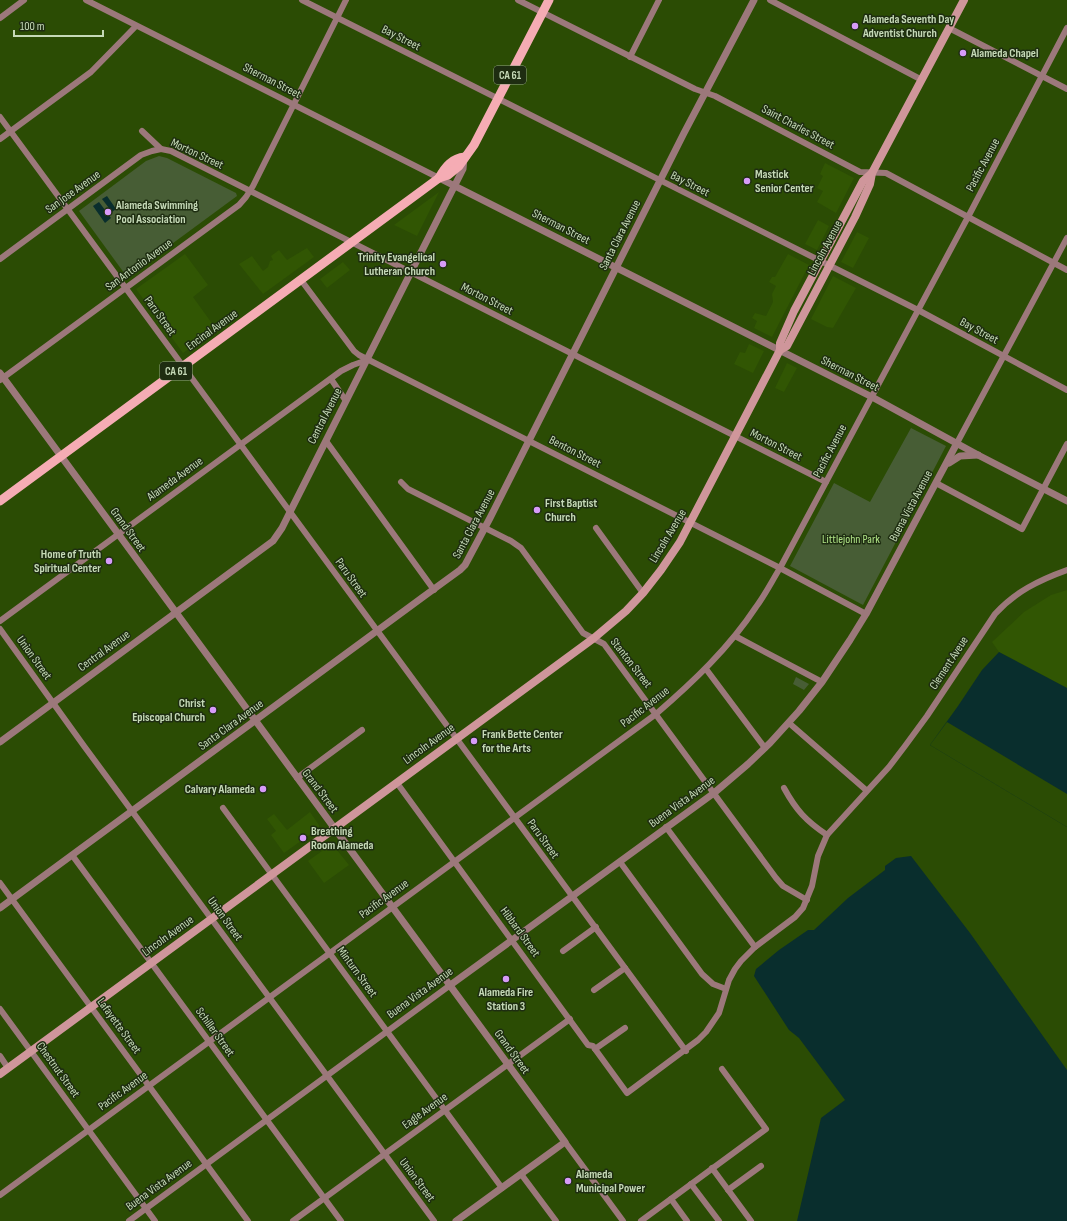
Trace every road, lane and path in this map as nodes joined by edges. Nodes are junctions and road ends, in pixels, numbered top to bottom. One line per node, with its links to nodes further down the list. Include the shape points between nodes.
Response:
1 (24, 0): 12 (street)
2 (86, 0): 14 (street, Sherman Street)
3 (302, 0): 13 (street, Bay Street)
4 (346, 0): 13 (street, San Antonio Avenue)
5 (518, 0): 11 (street, Saint Charles Street)
6 (549, 0): 11 (main road, Central Avenue / CA 61)
7 (659, 0): 17 (street)
8 (754, 0): 21 (street, Santa Clara Avenue)
9 (770, 0): 19 (street)
10 (964, 0): 15 (main road, Lincoln Avenue)
11 (542, 13): 17 (street, Saint Charles Street); 22 (main road, Central Avenue / CA 61)
12 (0, 18)
13 (337, 18): 22 (street, Bay Street); 23 (street, San Antonio Avenue)
14 (136, 26): 23 (street, Sherman Street); 25 (street, via 91,72)
15 (949, 28): 18 (street); 19 (main road, Lincoln Avenue)
16 (1067, 28): 18 (street, Pacific Avenue)
17 (630, 57): 21 (street, Saint Charles Street)
18 (1042, 76): 20 (street); 36 (street, Pacific Avenue)
19 (922, 80): 30 (main road, Lincoln Avenue)
20 (1067, 88)
21 (704, 92): 30 (street, Saint Charles Street, via 860,172); 32 (street, Santa Clara Avenue)
22 (498, 99): 29 (main road, Central Avenue / CA 61); 32 (street, Bay Street)
23 (294, 105): 31 (street, Sherman Street); 34 (street, San Antonio Avenue)
24 (0, 117): 25 (street, Paru Street)
25 (11, 131): 27 (street); 35 (street, Paru Street)
26 (142, 131): 28 (street, Morton Street)
27 (0, 139)
28 (161, 149): 34 (street, Morton Street, via 171,151); 35 (street, San Jose Avenue, via 141,155)
29 (465, 157): 31 (main road, Encinal Avenue / CA 61, via 457,158 444,169); 33 (street, Central Avenue, via 463,169)
30 (872, 172): 36 (street, Saint Charles Street, via 886,174); 40 (main road, Lincoln Avenue, via 863,181); 42 (main road, Lincoln Avenue, via 870,184)
31 (439, 178): 33 (street, Sherman Street); 38 (main road, Encinal Avenue / CA 61)
32 (660, 181): 40 (street, Bay Street); 43 (street, Santa Clara Avenue)
33 (455, 186): 43 (street, Sherman Street); 45 (street, Central Avenue)
34 (250, 191): 38 (street, Morton Street); 47 (street, San Antonio Avenue, via 239,205)
35 (68, 210): 39 (street, San Jose Avenue); 47 (street, Paru Street)
36 (968, 217): 41 (street, Saint Charles Street); 48 (street, Pacific Avenue)
37 (1067, 238): 41 (street, Buena Vista Avenue)
38 (352, 243): 45 (street, Morton Street); 46 (main road, Encinal Avenue / CA 61)
39 (0, 259)
40 (820, 262): 42 (street, Bay Street); 49 (main road, Lincoln Avenue, via 794,311 780,343)
41 (1054, 263): 44 (street, Saint Charles Street); 51 (street, Buena Vista Avenue)
42 (829, 266): 48 (street, Bay Street); 49 (main road, Lincoln Avenue, via 787,346)
43 (616, 267): 49 (street, Sherman Street); 50 (street, Santa Clara Avenue)
44 (1067, 270)
45 (411, 273): 50 (street, Morton Street); 52 (street, Central Avenue)
46 (301, 280): 52 (street, Benton Street, via 354,351); 53 (main road, Encinal Avenue / CA 61)
47 (126, 288): 53 (street, Paru Street); 54 (street, San Antonio Avenue)
48 (918, 310): 51 (street, Bay Street); 57 (street, Pacific Avenue)
49 (780, 350): 57 (street, Sherman Street); 59 (main road, Lincoln Avenue)
50 (572, 354): 59 (street, Morton Street); 60 (street, Santa Clara Avenue)
51 (1004, 356): 56 (street, Bay Street); 62 (street, Buena Vista Avenue)
52 (367, 360): 55 (street, Alameda Avenue, via 353,365); 58 (street, Central Avenue); 60 (street, Benton Street)
53 (183, 366): 63 (street, Paru Street); 66 (main road, Encinal Avenue / CA 61)
54 (1, 377): 66 (street, Grand Street)
55 (331, 379): 58 (street); 63 (street, Alameda Avenue)
56 (1067, 390)
57 (872, 397): 62 (street, Sherman Street); 69 (street, Pacific Avenue)
58 (346, 401): 61 (street, Central Avenue)
59 (736, 437): 69 (street, Morton Street); 75 (main road, Lincoln Avenue)
60 (529, 441): 75 (street, Benton Street); 76 (street, Santa Clara Avenue)
61 (326, 442): 74 (street, Central Avenue); 81 (street)
62 (957, 443): 65 (street, Sherman Street); 67 (street, Buena Vista Avenue)
63 (241, 444): 74 (street, Paru Street); 78 (street, Alameda Avenue)
64 (1067, 444): 71 (street)
65 (978, 455): 67 (street, via 960,456); 71 (street, Sherman Street)
66 (61, 456): 72 (main road, Encinal Avenue / CA 61); 78 (street, Grand Street)
67 (945, 467): 70 (street, Buena Vista Avenue)
68 (401, 482): 76 (street, Stanton Street, via 408,490)
69 (826, 482): 79 (street, Pacific Avenue)
70 (936, 483): 71 (street, via 1022,529); 84 (street, Buena Vista Avenue)
71 (1043, 488): 73 (street, Sherman Street)
72 (0, 501)
73 (1067, 501)
74 (290, 512): 83 (street, Central Avenue, via 273,541); 87 (street, Paru Street)
75 (690, 523): 79 (street, Benton Street); 82 (main road, Lincoln Avenue, via 669,559)
76 (485, 528): 81 (street, Santa Clara Avenue, via 465,565); 89 (street, Stanton Street, via 511,541 522,550 583,633)
77 (596, 528): 82 (street)
78 (118, 534): 83 (street, Grand Street); 85 (street, Alameda Avenue)
79 (780, 568): 84 (street, Benton Street); 88 (street, Pacific Avenue, via 756,608)
80 (1067, 570): 103 (street, Clement Aveue, via 1034,583 1005,602 927,716 889,767)
81 (434, 590): 87 (street, Santa Clara Avenue)
82 (643, 593): 89 (main road, Lincoln Avenue)
83 (176, 613): 92 (street, Central Avenue); 94 (street, Grand Street)
84 (866, 614): 91 (street, Buena Vista Avenue)
85 (0, 621)
86 (0, 630): 92 (street, Union Street)
87 (377, 631): 94 (street, Santa Clara Avenue); 97 (street, Paru Street)
88 (735, 636): 90 (street, Pacific Avenue); 91 (street)
89 (594, 638): 93 (street, Stanton Street, via 604,644); 97 (main road, Lincoln Avenue)
90 (706, 669): 93 (street, Pacific Avenue); 99 (street)
91 (822, 682): 95 (street, Buena Vista Avenue)
92 (53, 703): 98 (street, Central Avenue); 106 (street, Union Street)
93 (656, 714): 104 (street, Stanton Street); 107 (street, Pacific Avenue)
94 (255, 721): 100 (street, Grand Street); 106 (street, Santa Clara Avenue)
95 (789, 722): 99 (street, Buena Vista Avenue); 103 (street)
96 (362, 730): 100 (street)
97 (457, 739): 101 (main road, Lincoln Avenue); 107 (street, Paru Street)
98 (0, 742)
99 (765, 748): 104 (street, Buena Vista Avenue)
100 (297, 778): 109 (street, Grand Street)
101 (396, 783): 109 (main road, Lincoln Avenue); 112 (street, Hibbard Street)
102 (784, 788): 110 (street, via 804,817)
103 (866, 790): 110 (street, Clement Aveue)
104 (714, 793): 108 (street, Buena Vista Avenue); 118 (street, Stanton Street, via 783,886)
105 (223, 808): 114 (street, Minturn Street)
106 (133, 811): 111 (street, Santa Clara Avenue); 121 (street, Union Street)
107 (514, 817): 112 (street, Pacific Avenue); 116 (street, Paru Street)
108 (666, 827): 113 (street, Buena Vista Avenue); 124 (street)
109 (334, 829): 114 (main road, Lincoln Avenue); 119 (street, Grand Street)
110 (827, 835): 118 (street, Clement Aveue, via 818,856)
111 (72, 855): 117 (street, Santa Clara Avenue); 127 (street, Schiller Street)
112 (454, 862): 119 (street, Pacific Avenue); 123 (street, Hibbard Street)
113 (620, 862): 116 (street, Buena Vista Avenue); 130 (street, via 702,974 713,984)
114 (272, 875): 121 (main road, Lincoln Avenue); 126 (street, Minturn Street)
115 (0, 883): 117 (street, Lafayette Street)
116 (572, 896): 122 (street, Paru Street); 123 (street, Buena Vista Avenue)
117 (12, 899): 120 (street, Santa Clara Avenue); 133 (street, Lafayette Street)
118 (807, 900): 124 (street, Clement Aveue, via 795,918)
119 (392, 907): 126 (street, Pacific Avenue); 129 (street, Grand Street)
120 (0, 908)
121 (212, 919): 127 (main road, Lincoln Avenue); 132 (street, Union Street)
122 (596, 928): 125 (street); 128 (street, Paru Street)
123 (512, 940): 129 (street, Buena Vista Avenue); 135 (street, Hibbard Street)
124 (755, 947): 130 (street, Clement Aveue, via 735,969)
125 (563, 951)
126 (329, 953): 132 (street, Pacific Avenue); 137 (street, Minturn Street)
127 (151, 963): 133 (main road, Lincoln Avenue); 138 (street, Schiller Street)
128 (625, 968): 131 (street); 140 (street, Paru Street)
129 (449, 986): 137 (street, Buena Vista Avenue); 143 (street, Grand Street)
130 (726, 989): 140 (street, Clement Aveue, via 719,1013 698,1040)
131 (594, 990)
132 (269, 998): 138 (street, Pacific Avenue); 147 (street, Union Street)
133 (91, 1007): 141 (main road, Lincoln Avenue); 148 (street, Lafayette Street)
134 (0, 1009): 141 (street, Chestnut Street)
135 (570, 1019): 139 (street, Hibbard Street, via 588,1045); 143 (street, Eagle Avenue)
136 (625, 1028): 139 (street)
137 (387, 1032): 147 (street, Buena Vista Avenue); 150 (street, Minturn Street)
138 (209, 1041): 148 (street, Pacific Avenue); 151 (street, Schiller Street)
139 (595, 1050): 149 (street, Hibbard Street)
140 (686, 1050): 149 (street, Clement Aveue)
141 (31, 1051): 144 (main road, Lincoln Avenue); 152 (street, Chestnut Street)
142 (0, 1056): 144 (street)
143 (507, 1064): 150 (street, Eagle Avenue); 153 (street, Grand Street)
144 (8, 1068): 146 (main road, Lincoln Avenue)
145 (722, 1069): 157 (street, via 766,1129)
146 (0, 1074)
147 (327, 1076): 151 (street, Buena Vista Avenue); 154 (street, Union Street)
148 (149, 1086): 152 (street, Pacific Avenue); 155 (street, Lafayette Street)
149 (627, 1093)
150 (444, 1110): 154 (street, Eagle Avenue); 160 (street, Minturn Street)
151 (267, 1120): 155 (street, Buena Vista Avenue); 163 (street, Schiller Street)
152 (89, 1130): 162 (street, Pacific Avenue); 165 (street, Chestnut Street)
153 (565, 1142): 158 (street); 174 (street, Grand Street)
154 (384, 1154): 163 (street, Eagle Avenue); 171 (street, Union Street)
155 (206, 1164): 165 (street, Buena Vista Avenue); 168 (street, Lafayette Street)
156 (761, 1166): 161 (street)
157 (712, 1168): 159 (street); 161 (street)
158 (521, 1174): 160 (street); 173 (street)
159 (691, 1184): 164 (street); 177 (street)
160 (502, 1188): 172 (street)
161 (728, 1190): 178 (street)
162 (0, 1195)
163 (324, 1198): 169 (street, Eagle Avenue); 170 (street, Schiller Street)
164 (671, 1199): 175 (street); 176 (street)
165 (146, 1208): 166 (street, Buena Vista Avenue); 167 (street, Chestnut Street)
166 (129, 1221)
167 (156, 1221)
168 (248, 1221)
169 (293, 1221)
170 (341, 1221)
171 (434, 1221)
172 (456, 1221)
173 (556, 1221)
174 (623, 1221)
175 (642, 1221)
176 (686, 1221)
177 (719, 1221)
178 (751, 1221)

